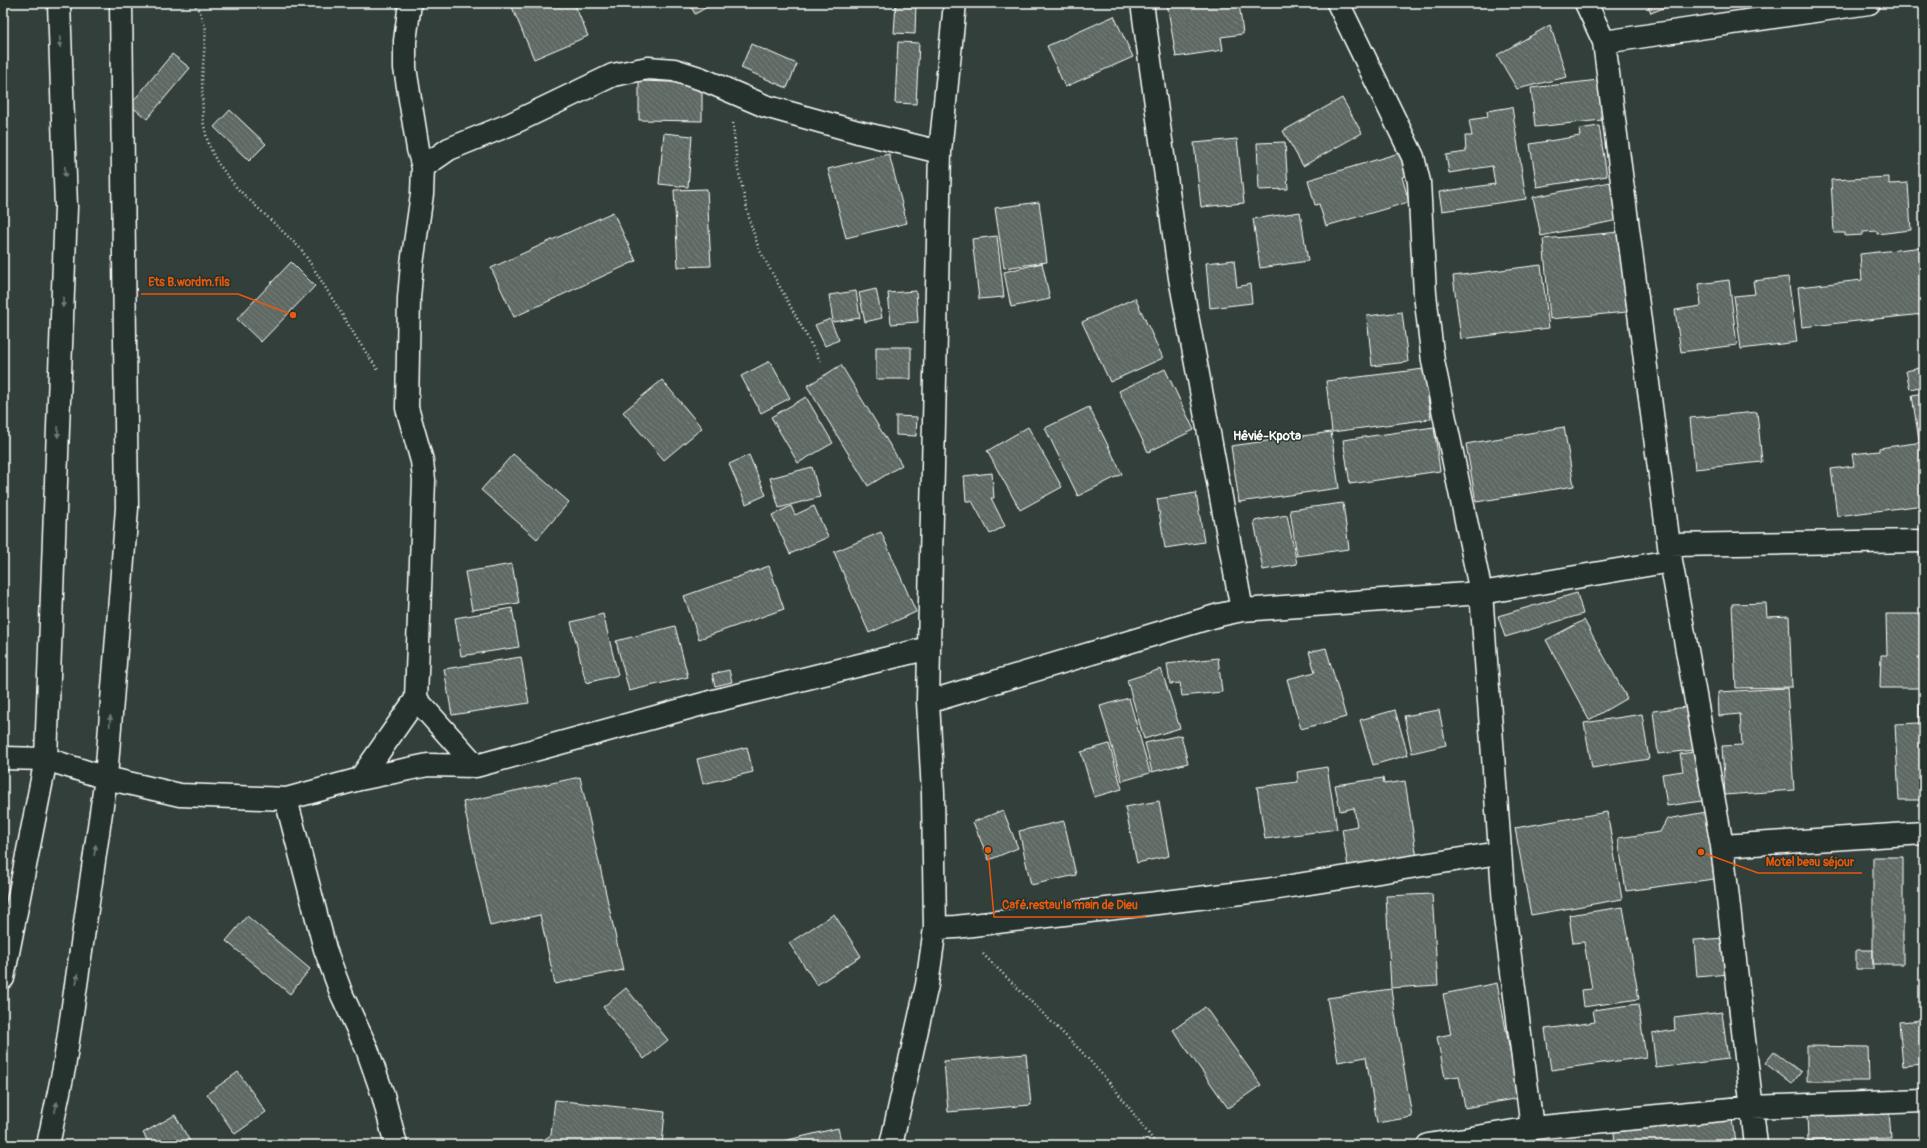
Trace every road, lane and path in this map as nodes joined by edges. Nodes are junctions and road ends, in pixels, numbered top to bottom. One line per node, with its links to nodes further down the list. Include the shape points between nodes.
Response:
1 (59, 3): 24 (street, one-way to 24, via 66,208)
2 (121, 3): 26 (street, one-way to 2, via 127,508)
3 (193, 3): 15 (path, via 199,10 206,29 202,78 203,121 208,143 217,162 237,188 301,249)
4 (410, 3): 13 (street, via 405,40 405,68)
5 (955, 3): 12 (street)
6 (1142, 3): 19 (street, via 1180,278)
7 (1338, 3): 18 (street, via 1412,157 1419,182 1425,294 1433,361)
8 (1586, 3): 10 (street)
9 (1869, 3): 10 (street)
10 (1604, 42): 17 (street)
11 (730, 92): 12 (street, via 765,106); 13 (street, via 674,70 648,68 613,75 511,124 449,149); 14 (path, via 737,165 759,249)
12 (940, 152): 20 (street)
13 (423, 167): 21 (street, via 409,298 407,408 422,461 424,480)
14 (822, 364)
15 (381, 373)
16 (1924, 541): 17 (street)
17 (1670, 553): 18 (street); 30 (street)
18 (1481, 594): 19 (street); 31 (street)
19 (1242, 610): 22 (street)
20 (928, 648): 22 (street); 25 (street, via 710,702)
21 (416, 700): 25 (street); 27 (street)
22 (928, 702): 33 (street, via 933,793)
23 (3, 758): 24 (street)
24 (46, 759): 26 (street); 34 (street)
25 (476, 766): 27 (street, via 428,765)
26 (106, 778): 28 (street, via 180,795); 38 (street, one-way to 26, via 64,1068)
27 (360, 780): 28 (street)
28 (286, 799): 39 (street, via 325,949 342,995 367,1049 383,1095)
29 (1924, 833): 30 (street)
30 (1722, 846): 36 (street)
31 (1499, 853): 32 (street, via 1266,890); 37 (street)
32 (956, 927): 33 (street); 41 (path, via 1086,1056 1115,1089)
33 (935, 928): 40 (street, via 927,985)
34 (3, 978)
35 (1924, 1100): 36 (street)
36 (1752, 1107): 37 (street); 43 (street)
37 (1532, 1128): 42 (street)
38 (48, 1145)
39 (396, 1145)
40 (891, 1145)
41 (1157, 1145)
42 (1428, 1145)
43 (1756, 1145)

